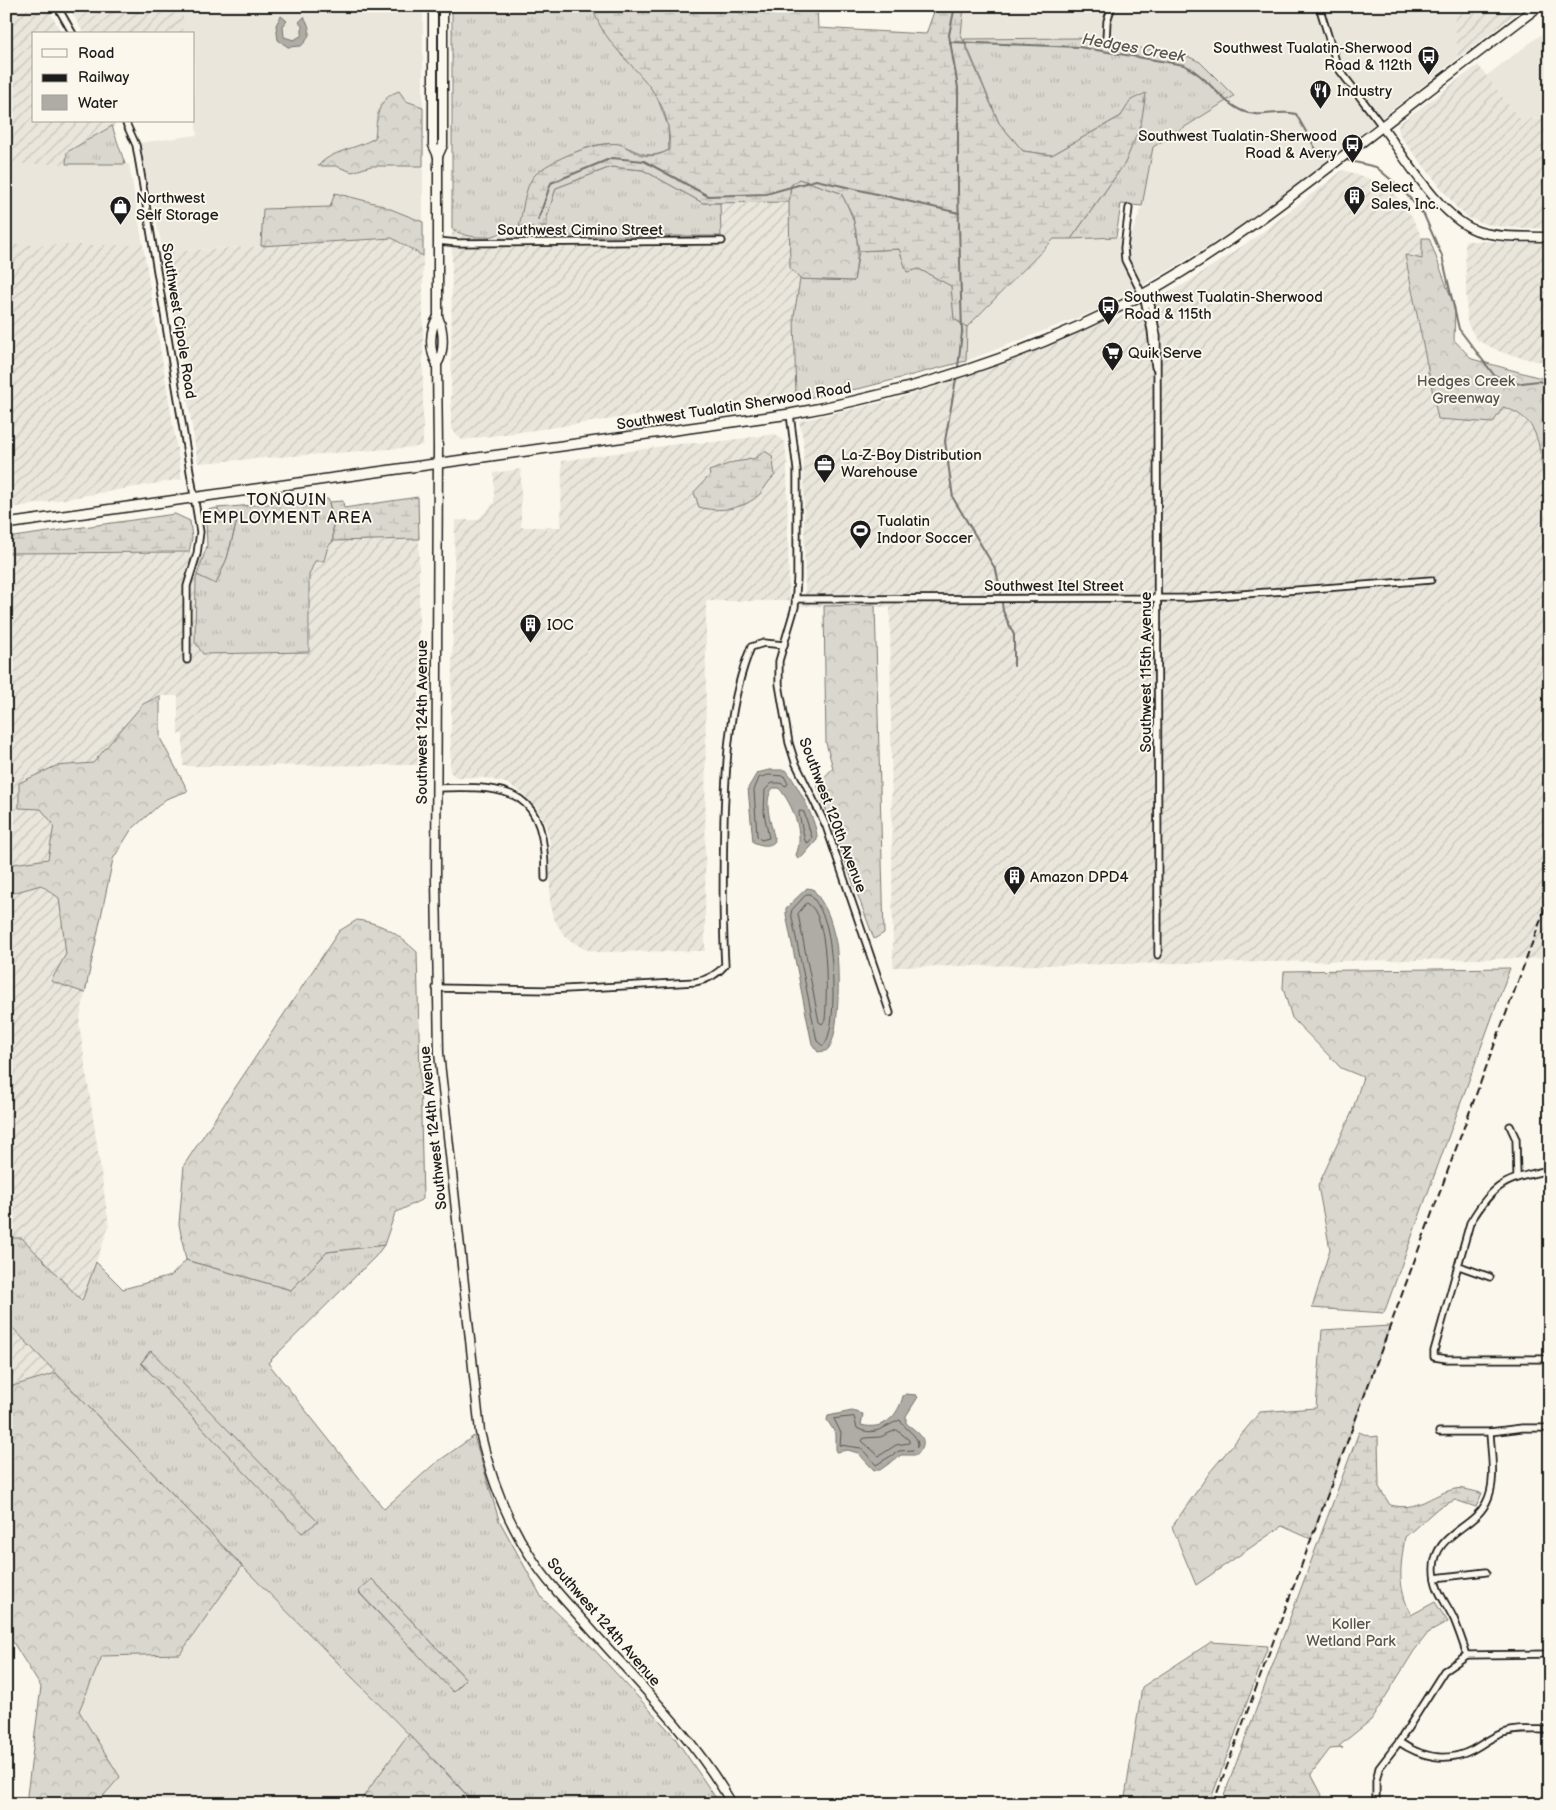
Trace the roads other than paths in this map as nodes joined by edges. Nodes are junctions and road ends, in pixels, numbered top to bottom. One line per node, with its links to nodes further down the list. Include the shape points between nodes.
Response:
1 (57, 6): 7 (street)
2 (433, 6): 11 (main road, Southwest 124th Avenue, via 433,146)
3 (443, 6): 11 (main road, Southwest 124th Avenue, via 443,145)
4 (1112, 6): 8 (street)
5 (1319, 6): 10 (street, via 1338,68)
6 (1539, 6): 10 (highway, Southwest Tualatin Sherwood Road)
7 (72, 32)
8 (1106, 39)
9 (125, 122): 19 (street, Southwest Cipole Road, via 136,145)
10 (1382, 126): 13 (main road, via 1458,222 1487,234); 16 (highway, Southwest Tualatin Sherwood Road, via 1249,227)
11 (438, 156): 14 (main road, Southwest 124th Avenue)
12 (1129, 208): 16 (street, Southwest 115th Avenue, via 1124,255)
13 (1550, 237)
14 (438, 241): 15 (street, Southwest Cimino Street); 18 (main road, Southwest 124th Avenue, via 438,317 442,325 442,356 437,364)
15 (722, 241)
16 (1142, 294): 17 (highway, Southwest Tualatin Sherwood Road, via 1044,341 974,367 890,393); 22 (street, Southwest 115th Avenue, via 1151,305 1157,328)
17 (790, 414): 18 (highway, Southwest Tualatin Sherwood Road); 23 (street, Southwest 120th Avenue, via 797,470)
18 (438, 464): 19 (highway, Southwest Tualatin Sherwood Road); 26 (main road, Southwest 124th Avenue)
19 (195, 497): 20 (highway, Southwest Tualatin Sherwood Road); 25 (street, Southwest Cipole Road, via 200,532 187,586)
20 (6, 524)
21 (1431, 580): 22 (street, Southwest Itel Street)
22 (1158, 598): 23 (street, Southwest Itel Street); 28 (street, Southwest 115th Avenue)
23 (795, 599): 24 (street, Southwest 120th Avenue)
24 (784, 645): 29 (street, via 764,643 752,646 732,712 725,789 722,887 726,965 721,970 695,982 548,990); 30 (street, Southwest 120th Avenue, via 779,660 779,684 790,743 826,826)
25 (188, 660)
26 (436, 788): 27 (street, via 492,788 525,804 541,827); 29 (main road, Southwest 124th Avenue)
27 (545, 878)
28 (1158, 955)
29 (436, 988): 46 (main road, Southwest 124th Avenue, via 442,1096 477,1411 493,1479 511,1522 539,1568 684,1734)
30 (890, 1013)
31 (1510, 1126): 33 (street, via 1516,1139)
32 (1550, 1170): 33 (street)
33 (1517, 1176): 34 (street, via 1496,1189 1481,1205 1470,1223)
34 (1459, 1266): 35 (street); 36 (street, via 1434,1357)
35 (1490, 1277)
36 (1550, 1359)
37 (1550, 1428): 39 (street)
38 (1439, 1432): 39 (street)
39 (1490, 1432): 41 (street, via 1492,1489 1486,1505 1446,1539 1436,1559)
40 (1486, 1572): 41 (street)
41 (1435, 1578): 43 (street, via 1437,1590 1453,1617)
42 (1550, 1654): 43 (street)
43 (1467, 1655): 45 (street, via 1444,1671)
44 (1550, 1730): 45 (street, via 1504,1733 1470,1751 1452,1756 1426,1756)
45 (1399, 1742): 47 (street, via 1379,1768)
46 (732, 1804)
47 (1376, 1804)

